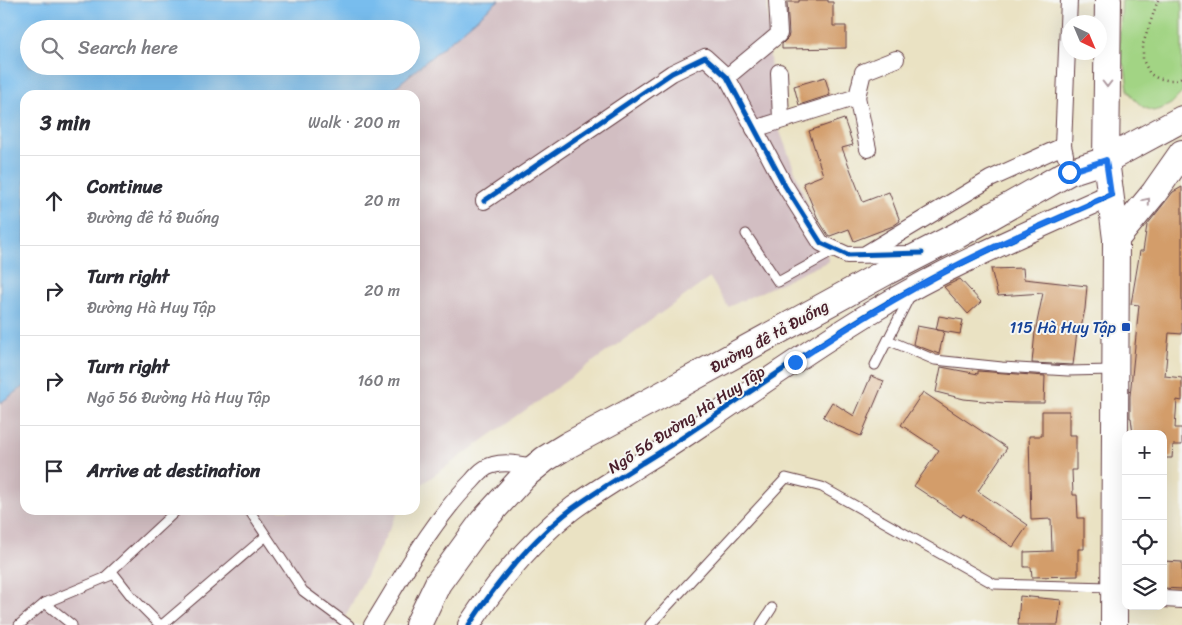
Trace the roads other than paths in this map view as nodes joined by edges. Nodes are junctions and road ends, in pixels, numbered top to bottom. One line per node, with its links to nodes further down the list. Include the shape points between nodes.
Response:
1 (777, 0): 6 (street, via 779,34)
2 (1069, 0): 11 (street)
3 (1108, 0): 14 (main road, one-way to 14)
4 (896, 59): 7 (street, via 862,72)
5 (779, 72): 9 (street)
6 (727, 77): 10 (street); 17 (street, via 705,57 672,73)
7 (857, 97): 9 (street); 12 (street)
8 (1182, 119): 14 (main road, Đường đê tả Đuống)
9 (781, 120): 10 (street)
10 (754, 129): 20 (street, via 821,242)
11 (1063, 146): 15 (street); 22 (street, via 990,179)
12 (868, 149)
13 (1182, 153): 19 (main road, one-way to 13)
14 (1106, 160): 15 (main road, Đường đê tả Đuống); 16 (main road)
15 (1069, 172): 21 (main road, Đường đê tả Đuống)
16 (1111, 195): 19 (main road); 23 (street, Ngõ 56 Đường Hà Huy Tập, via 986,251)
17 (484, 201)
18 (746, 234): 20 (lane, via 778,282)
19 (1116, 239): 26 (main road)
20 (836, 250): 22 (street, via 847,255)
21 (922, 253): 22 (street); 27 (main road, Đường đê tả Đuống, via 568,445)
22 (865, 255)
23 (914, 288): 24 (lane); 43 (street, Ngõ 56 Đường Hà Huy Tập, via 834,336 573,508 520,558)
24 (888, 340): 25 (lane); 26 (lane, via 935,360 1002,368)
25 (875, 365)
26 (1115, 370): 32 (main road)
27 (535, 467): 41 (street, via 503,463 483,470 447,509); 42 (main road, Đường đê tả Đuống, via 478,529 438,583)
28 (172, 515): 31 (lane)
29 (252, 515): 30 (lane)
30 (266, 536): 39 (lane); 40 (lane, via 303,591)
31 (103, 579): 35 (lane); 39 (lane, via 114,574)
32 (1118, 594): 44 (lane, via 994,584 822,487 786,478); 46 (main road)
33 (1167, 600): 34 (street)
34 (1182, 600)
35 (45, 602): 37 (lane); 38 (lane)
36 (772, 608): 45 (lane)
37 (19, 625)
38 (72, 625)
39 (161, 625)
40 (349, 625)
41 (372, 625)
42 (418, 625)
43 (469, 625)
44 (650, 625)
45 (761, 625)
46 (1114, 625)

